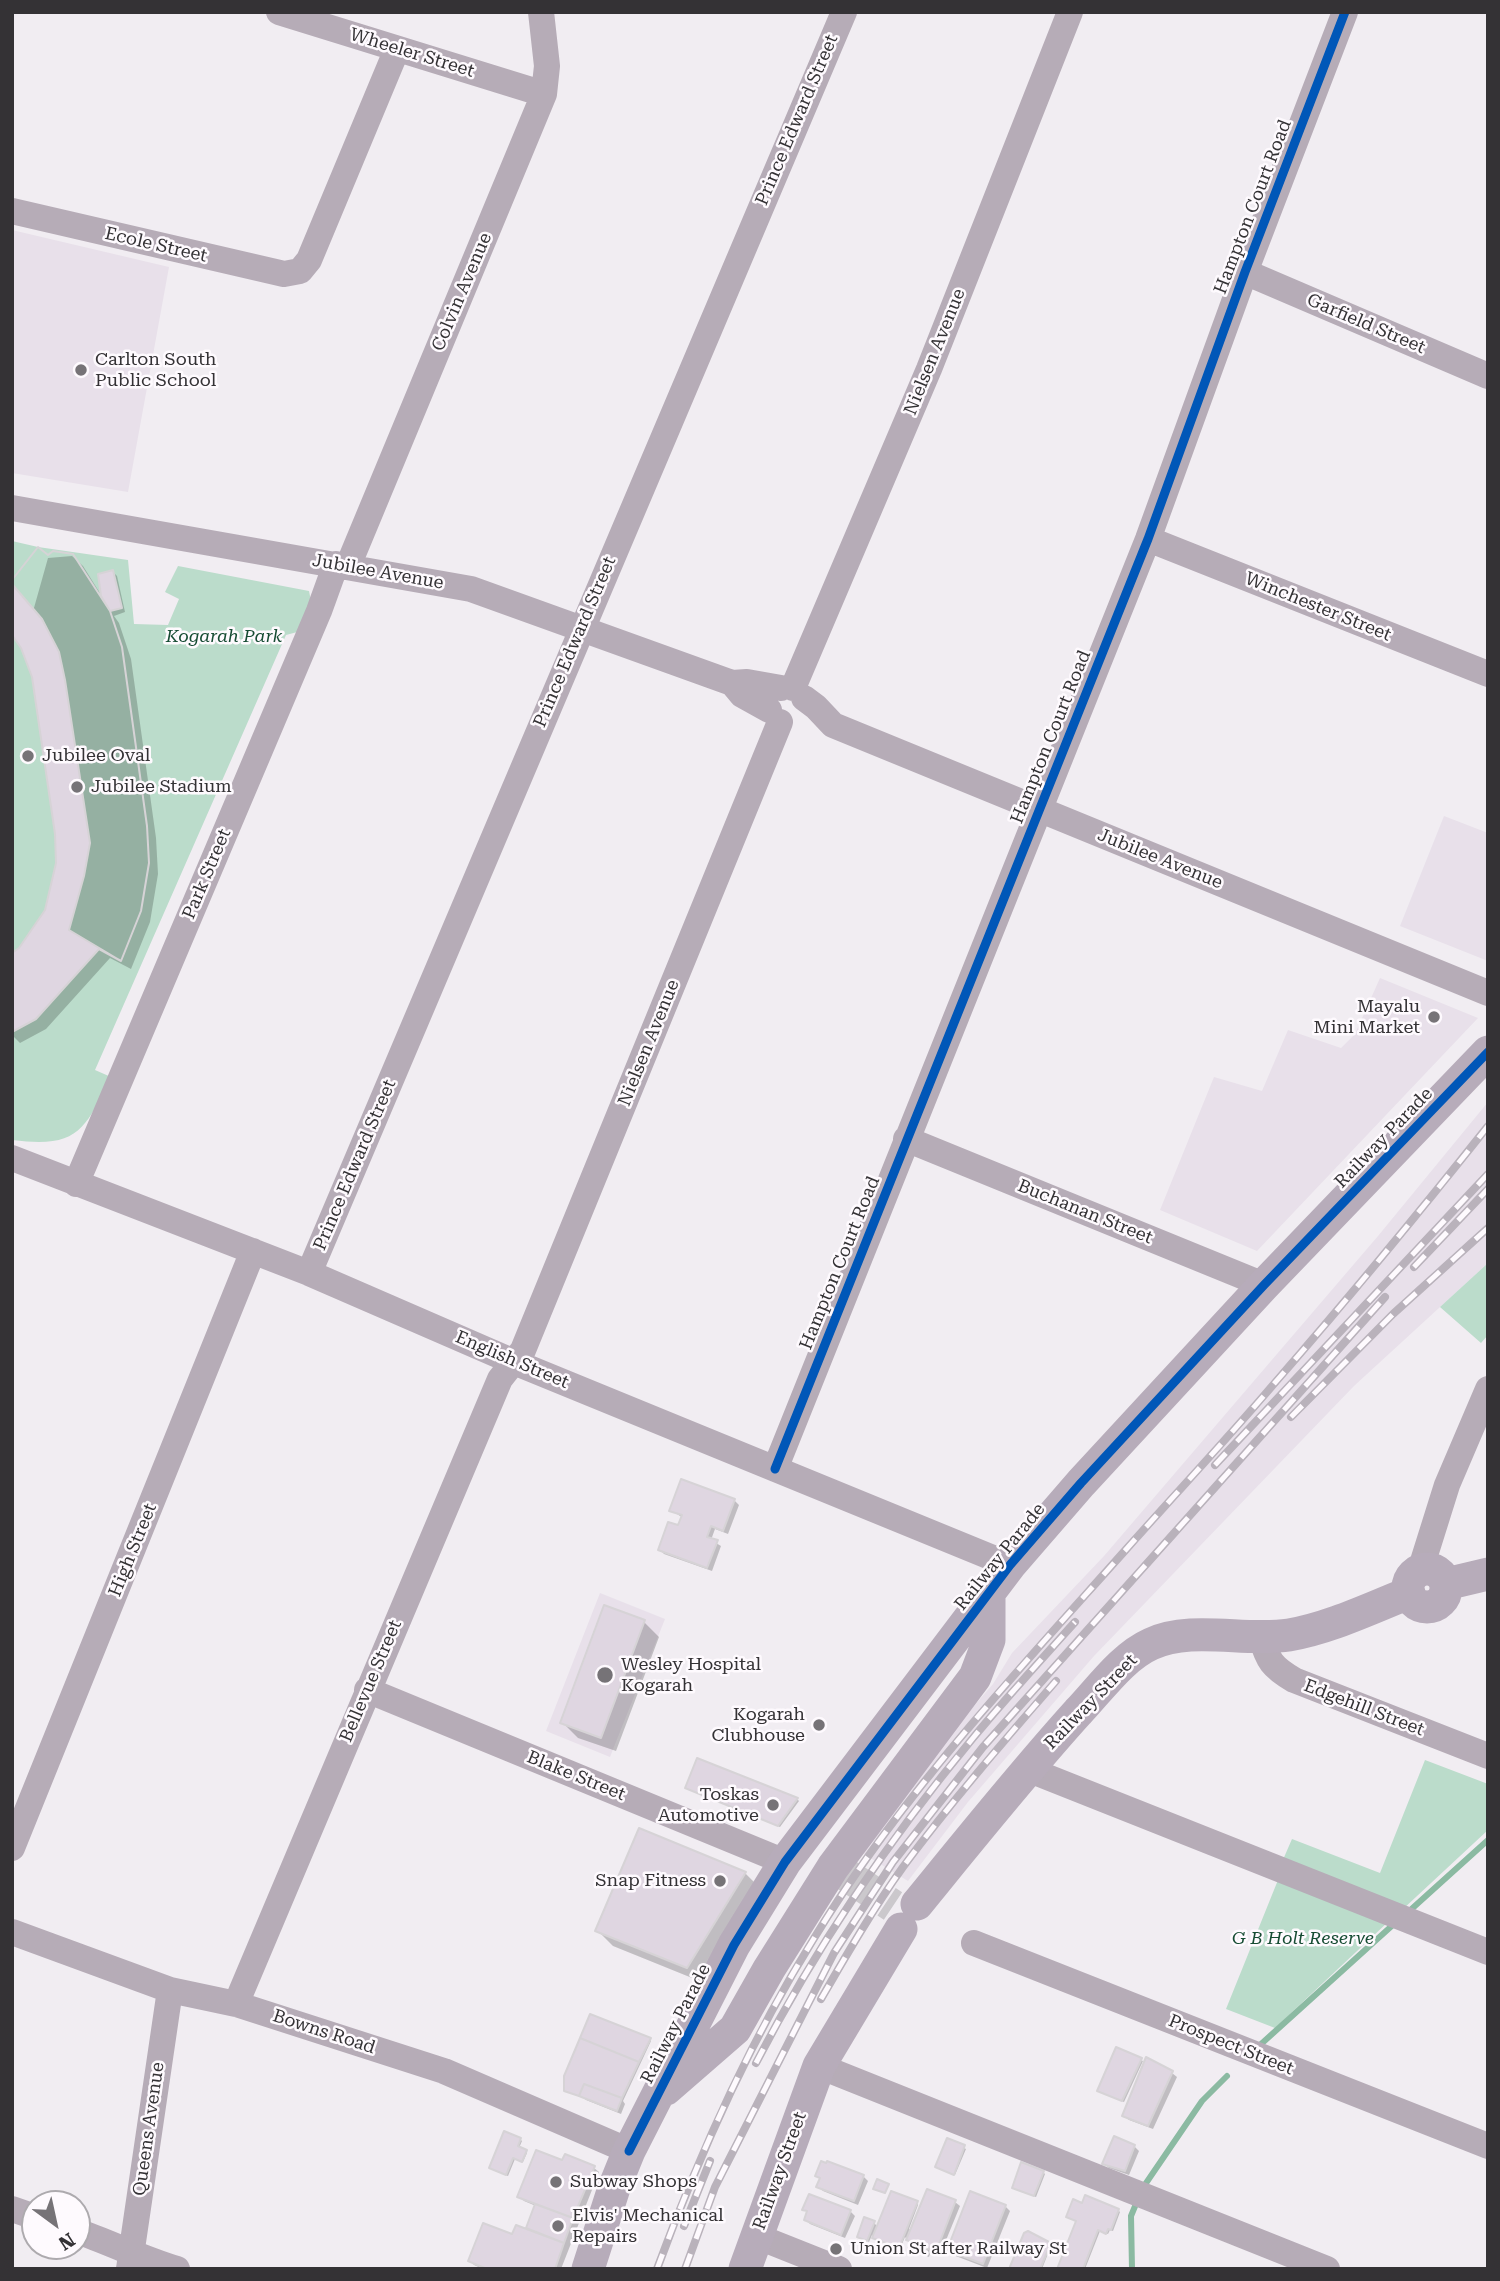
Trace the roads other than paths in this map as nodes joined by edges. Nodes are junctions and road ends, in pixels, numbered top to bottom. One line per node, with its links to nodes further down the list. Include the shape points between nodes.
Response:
1 (279, 12): 6 (street, Wheeler Street)
2 (541, 12): 7 (street, Colvin Avenue, via 548,66)
3 (844, 12): 14 (street, Prince Edward Street)
4 (1070, 12): 16 (street, Nielsen Avenue, via 929,369)
5 (1345, 12): 9 (street, Hampton Court Road)
6 (397, 49): 7 (street, Wheeler Street); 8 (street, Ecole Street, via 309,260 300,271 284,274)
7 (544, 94): 13 (street, Colvin Avenue)
8 (12, 211)
9 (1245, 272): 10 (street, Garfield Street); 12 (street, Hampton Court Road)
10 (1488, 376)
11 (12, 508): 13 (street, Jubilee Avenue)
12 (1148, 540): 15 (street, Winchester Street); 17 (street, Hampton Court Road)
13 (342, 565): 14 (street, Jubilee Avenue, via 471,589); 22 (street, Park Street)
14 (581, 628): 16 (street, Jubilee Avenue, via 732,683 747,682); 24 (street, Prince Edward Street)
15 (1488, 674)
16 (787, 705): 17 (street, Jubilee Avenue, via 816,707 832,725); 26 (street, Nielsen Avenue, via 523,1350)
17 (1039, 810): 18 (street, Jubilee Avenue); 20 (street, Hampton Court Road)
18 (1488, 993)
19 (1488, 1052): 25 (main road, Railway Parade)
20 (906, 1139): 25 (street, Buchanan Street); 28 (street, Hampton Court Road)
21 (12, 1158): 22 (street, English Street)
22 (76, 1184): 23 (street, English Street)
23 (253, 1251): 24 (street, English Street); 37 (street, High Street)
24 (309, 1273): 26 (street, English Street)
25 (1265, 1285): 29 (main road, Railway Parade)
26 (514, 1362): 28 (street, English Street); 34 (street, Bellevue Street, via 500,1379)
27 (1488, 1389): 31 (street, via 1447,1485)
28 (775, 1469): 29 (street, English Street)
29 (1010, 1565): 32 (main road, Railway Parade)
30 (1488, 1574): 31 (main road, Railway Street)
31 (1425, 1582): 33 (main road, Railway Street, via 1338,1621 1290,1635)
32 (989, 1594): 38 (main road, Railway Parade); 44 (main road, Railway Parade, via 989,1640 975,1677 769,1969)
33 (1261, 1637): 35 (street, Edgehill Street, via 1275,1669 1294,1680); 36 (main road, Railway Street, via 1202,1635 1152,1643 1127,1660)
34 (367, 1690): 38 (street, Blake Street); 43 (street, Bellevue Street)
35 (1488, 1756)
36 (1027, 1769): 41 (street); 46 (main road, Railway Street, via 902,1912)
37 (12, 1848)
38 (785, 1862): 45 (main road, Railway Parade)
39 (12, 1932): 42 (street, Bowns Road)
40 (974, 1943): 48 (street, Prospect Street)
41 (1488, 1952)
42 (170, 1990): 43 (street, Bowns Road); 52 (street, Queens Avenue)
43 (236, 2004): 49 (street, Bowns Road, via 444,2071)
44 (743, 2015): 45 (main road, via 718,2033); 47 (main road, Railway Parade, via 726,2039)
45 (694, 2021): 47 (main road, Railway Parade)
46 (820, 2067): 50 (main road, Railway Street); 57 (street)
47 (657, 2097): 49 (main road, Railway Parade)
48 (1488, 2146)
49 (629, 2151): 54 (main road, Railway Parade)
50 (756, 2236): 55 (main road, Railway Street); 56 (street)
51 (91, 2239): 52 (street)
52 (130, 2261): 53 (street)
53 (177, 2269)
54 (588, 2269)
55 (745, 2269)
56 (839, 2269)
57 (1327, 2269)

